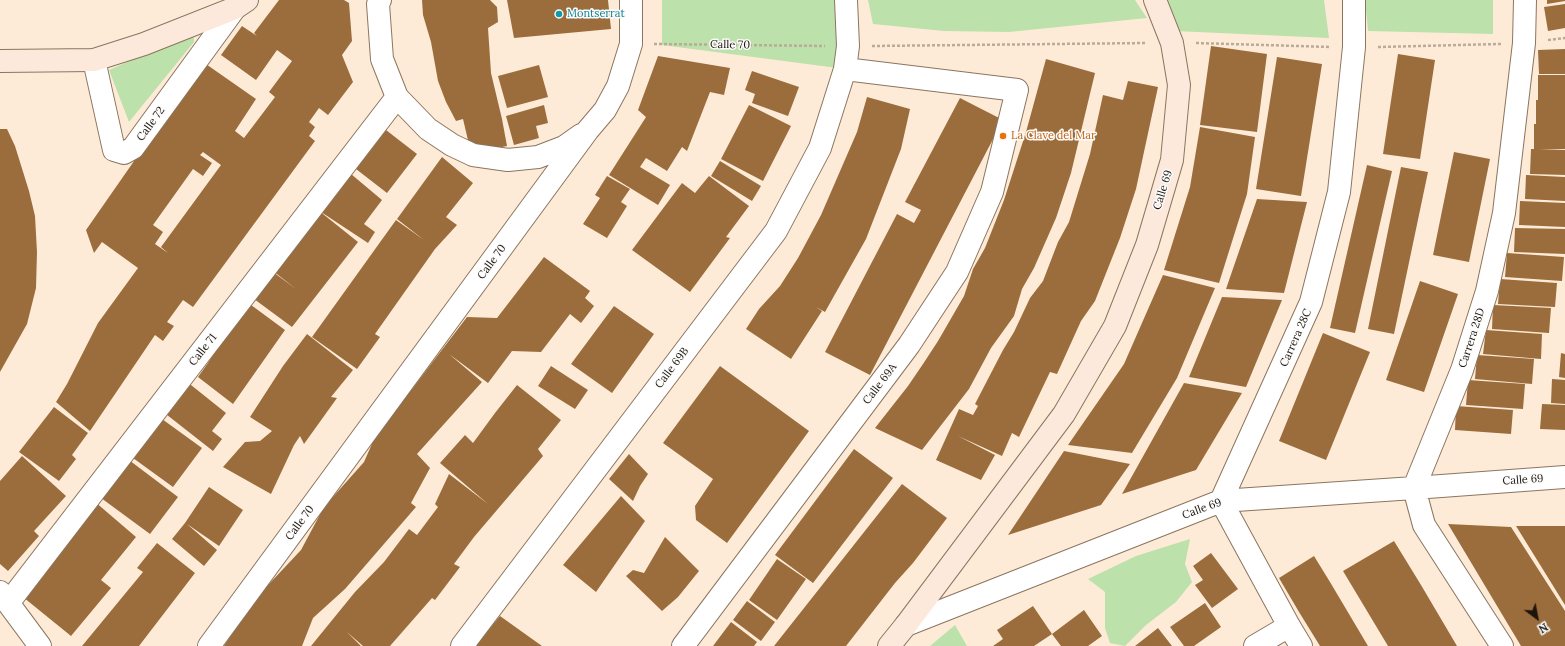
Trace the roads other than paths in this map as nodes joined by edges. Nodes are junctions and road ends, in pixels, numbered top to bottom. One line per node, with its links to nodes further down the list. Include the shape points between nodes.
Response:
1 (380, 0): 11 (street, via 378,4 382,59)
2 (630, 0): 12 (street, Calle 70, via 631,44 618,86 606,110)
3 (846, 0): 10 (street, Calle 69B, via 848,46)
4 (1155, 0): 17 (street, Calle 69, via 1172,43 1179,85 1172,160 1147,245 1115,326 1064,414)
5 (1354, 0): 15 (street, Carrera 28C, via 1354,48 1339,192 1312,302)
6 (1524, 0): 14 (street, Carrera 28D, via 1524,43 1504,212 1487,291 1462,370)
7 (241, 4): 8 (street, Calle 72, via 144,44); 8 (street, Calle 72, via 133,148 124,153 114,150)
8 (94, 60): 9 (street, Calle 72)
9 (0, 61)
10 (845, 69): 21 (street, Calle 69B, via 820,148 776,231); 22 (street, Calle 69A, via 1017,90 992,192 957,272 909,345)
11 (397, 97): 12 (street, via 428,129 473,155 508,160 538,157 564,147); 16 (street, Calle 71)
12 (588, 130): 20 (street, Calle 70)
13 (1565, 476): 14 (street, Calle 69)
14 (1414, 488): 15 (street, Calle 69); 26 (street, via 1424,525)
15 (1221, 501): 17 (street, Calle 69); 18 (street)
16 (4, 597): 19 (street)
17 (906, 626): 23 (street, Calle 69)
18 (1289, 626): 24 (street); 25 (street)
19 (40, 646)
20 (209, 646)
21 (462, 646)
22 (682, 646)
23 (888, 646)
24 (1256, 646)
25 (1301, 646)
26 (1502, 646)

